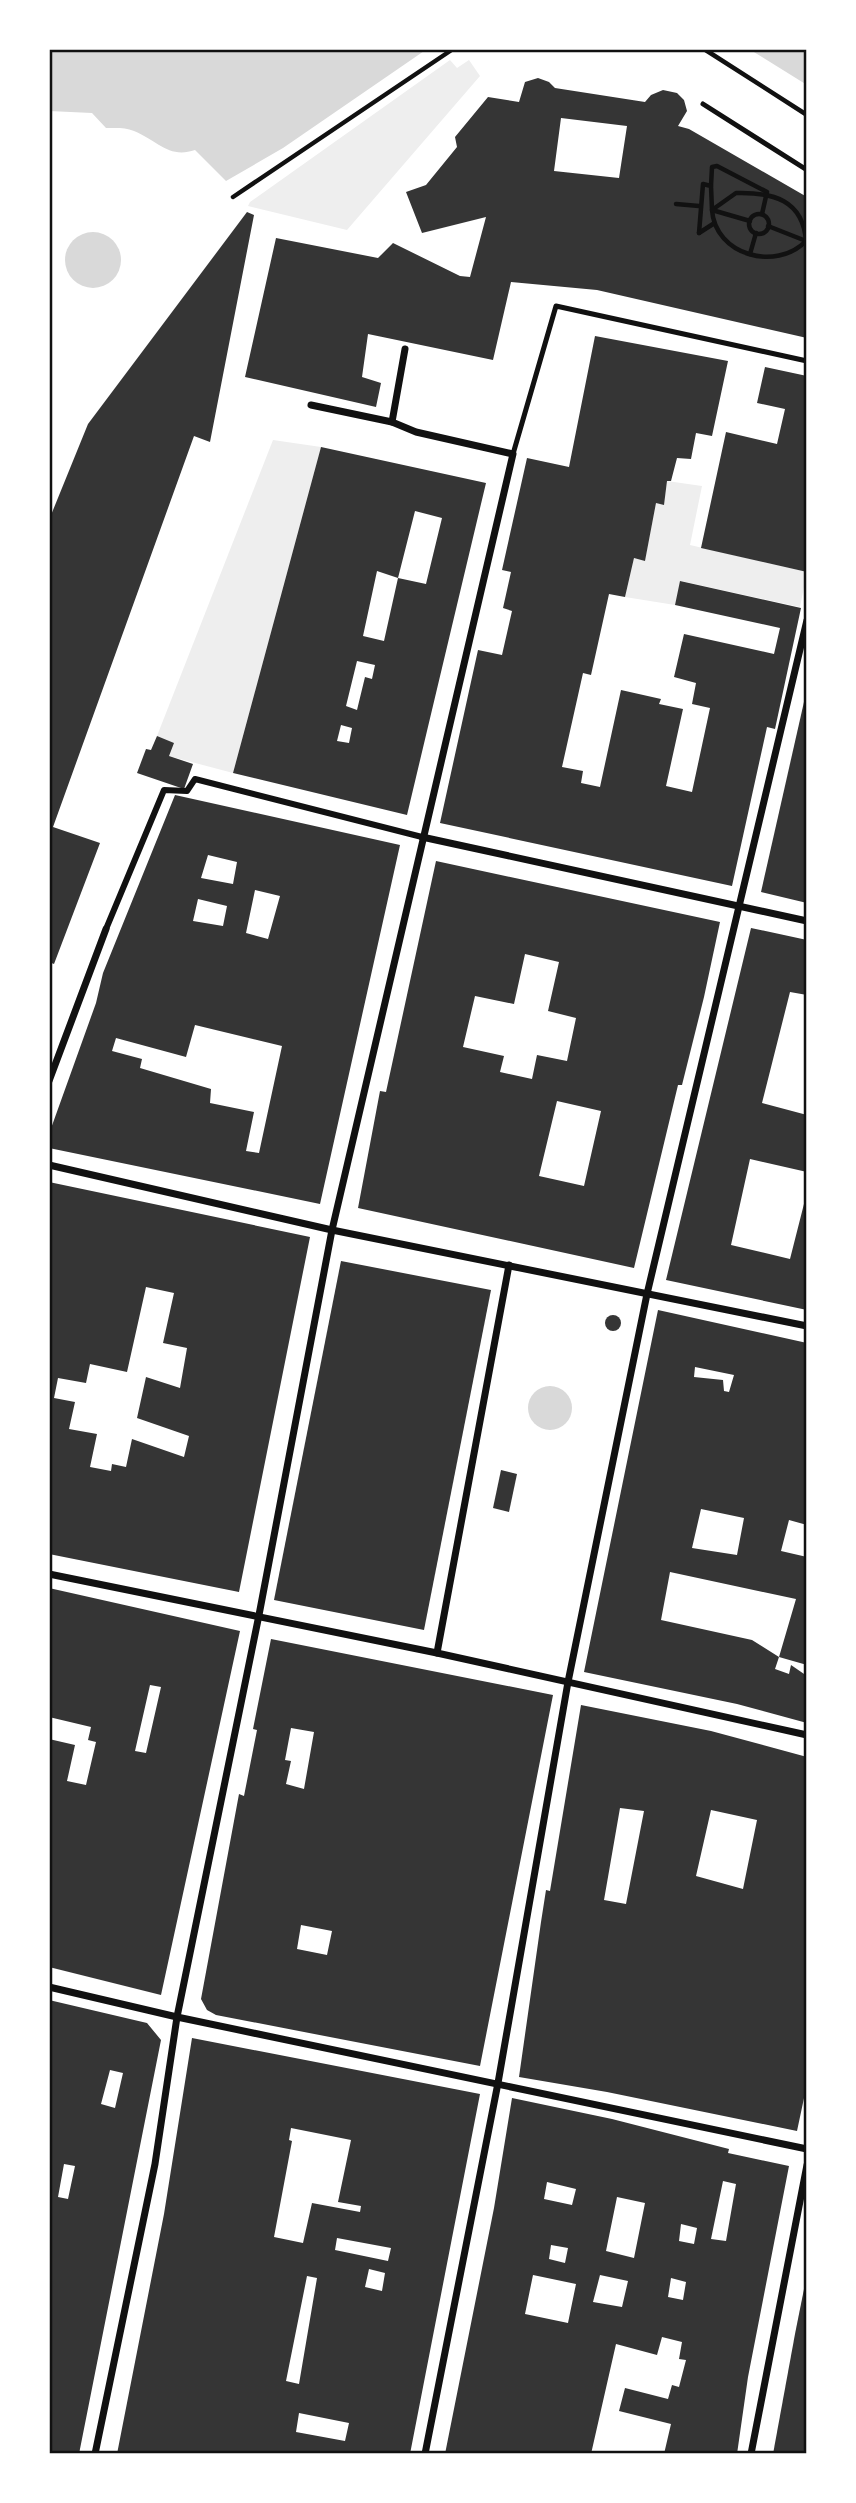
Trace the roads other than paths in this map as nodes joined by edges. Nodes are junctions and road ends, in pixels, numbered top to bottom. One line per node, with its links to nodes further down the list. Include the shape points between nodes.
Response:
1 (703, 104): 2 (lane)
2 (807, 170)
3 (405, 349): 6 (street)
4 (807, 361): 7 (lane, via 556,306)
5 (311, 405): 6 (street)
6 (392, 422): 7 (street, via 416,432)
7 (513, 454): 9 (street)
8 (807, 620): 10 (street)
9 (422, 837): 10 (street); 12 (street, via 195,779 187,791 164,790); 15 (street)
10 (740, 908): 11 (street); 17 (street)
11 (807, 921)
12 (106, 929): 13 (street)
13 (49, 1081)
14 (49, 1165): 15 (street)
15 (332, 1230): 16 (street); 20 (street)
16 (509, 1265): 17 (street); 21 (street)
17 (646, 1294): 18 (street); 22 (street)
18 (807, 1326)
19 (49, 1574): 20 (street)
20 (259, 1615): 21 (street); 25 (street)
21 (437, 1653): 22 (street)
22 (568, 1682): 23 (street); 26 (street)
23 (807, 1735)
24 (49, 1987): 25 (street)
25 (177, 2017): 26 (street); 29 (street, via 155,2164)
26 (498, 2082): 27 (street); 30 (street)
27 (807, 2149)
28 (807, 2165): 31 (street)
29 (95, 2454)
30 (425, 2454)
31 (751, 2454)

